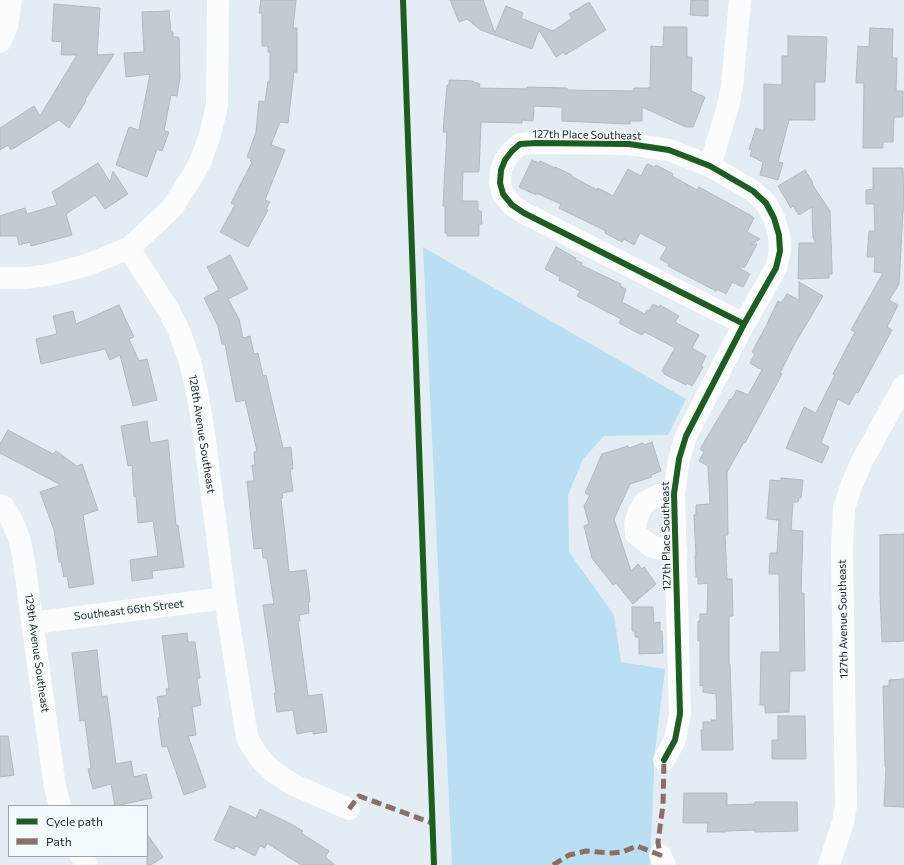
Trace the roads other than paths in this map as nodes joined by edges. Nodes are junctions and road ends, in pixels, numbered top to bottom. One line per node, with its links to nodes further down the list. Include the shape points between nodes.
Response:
1 (11, 0): 4 (street, via 7,26)
2 (218, 0): 6 (street, via 217,105 210,135 197,167 172,208)
3 (740, 0): 5 (street, via 732,88)
4 (0, 42)
5 (710, 166): 8 (street, 127th Place Southeast, via 753,191 766,203 779,235 780,251 776,268); 8 (street, 127th Place Southeast, via 669,150 629,144 520,144 505,160 500,183 503,194 512,205 524,212)
6 (129, 248): 7 (street, via 87,265 53,274 28,278); 13 (street, 128th Avenue Southeast, via 169,311 190,362 204,433)
7 (0, 278)
8 (744, 324): 10 (street, 127th Place Southeast, via 686,436 677,469)
9 (904, 385): 18 (street, 127th Avenue Southeast, via 862,461 844,508 842,551 846,805)
10 (674, 494): 12 (street, 127th Place Southeast); 12 (street, 127th Place Southeast, via 659,495 645,502 635,524 636,534 652,547)
11 (0, 504): 14 (street, 129th Avenue Southeast, via 12,521 19,538)
12 (676, 551): 15 (street, 127th Place Southeast, via 680,714 675,740)
13 (225, 598): 14 (street, Southeast 66th Street); 17 (street, 128th Avenue Southeast, via 247,737 254,750 262,762 275,773)
14 (33, 623): 16 (street, 129th Avenue Southeast, via 55,787)
15 (664, 760)
16 (60, 805)
17 (349, 809)
18 (829, 865)

